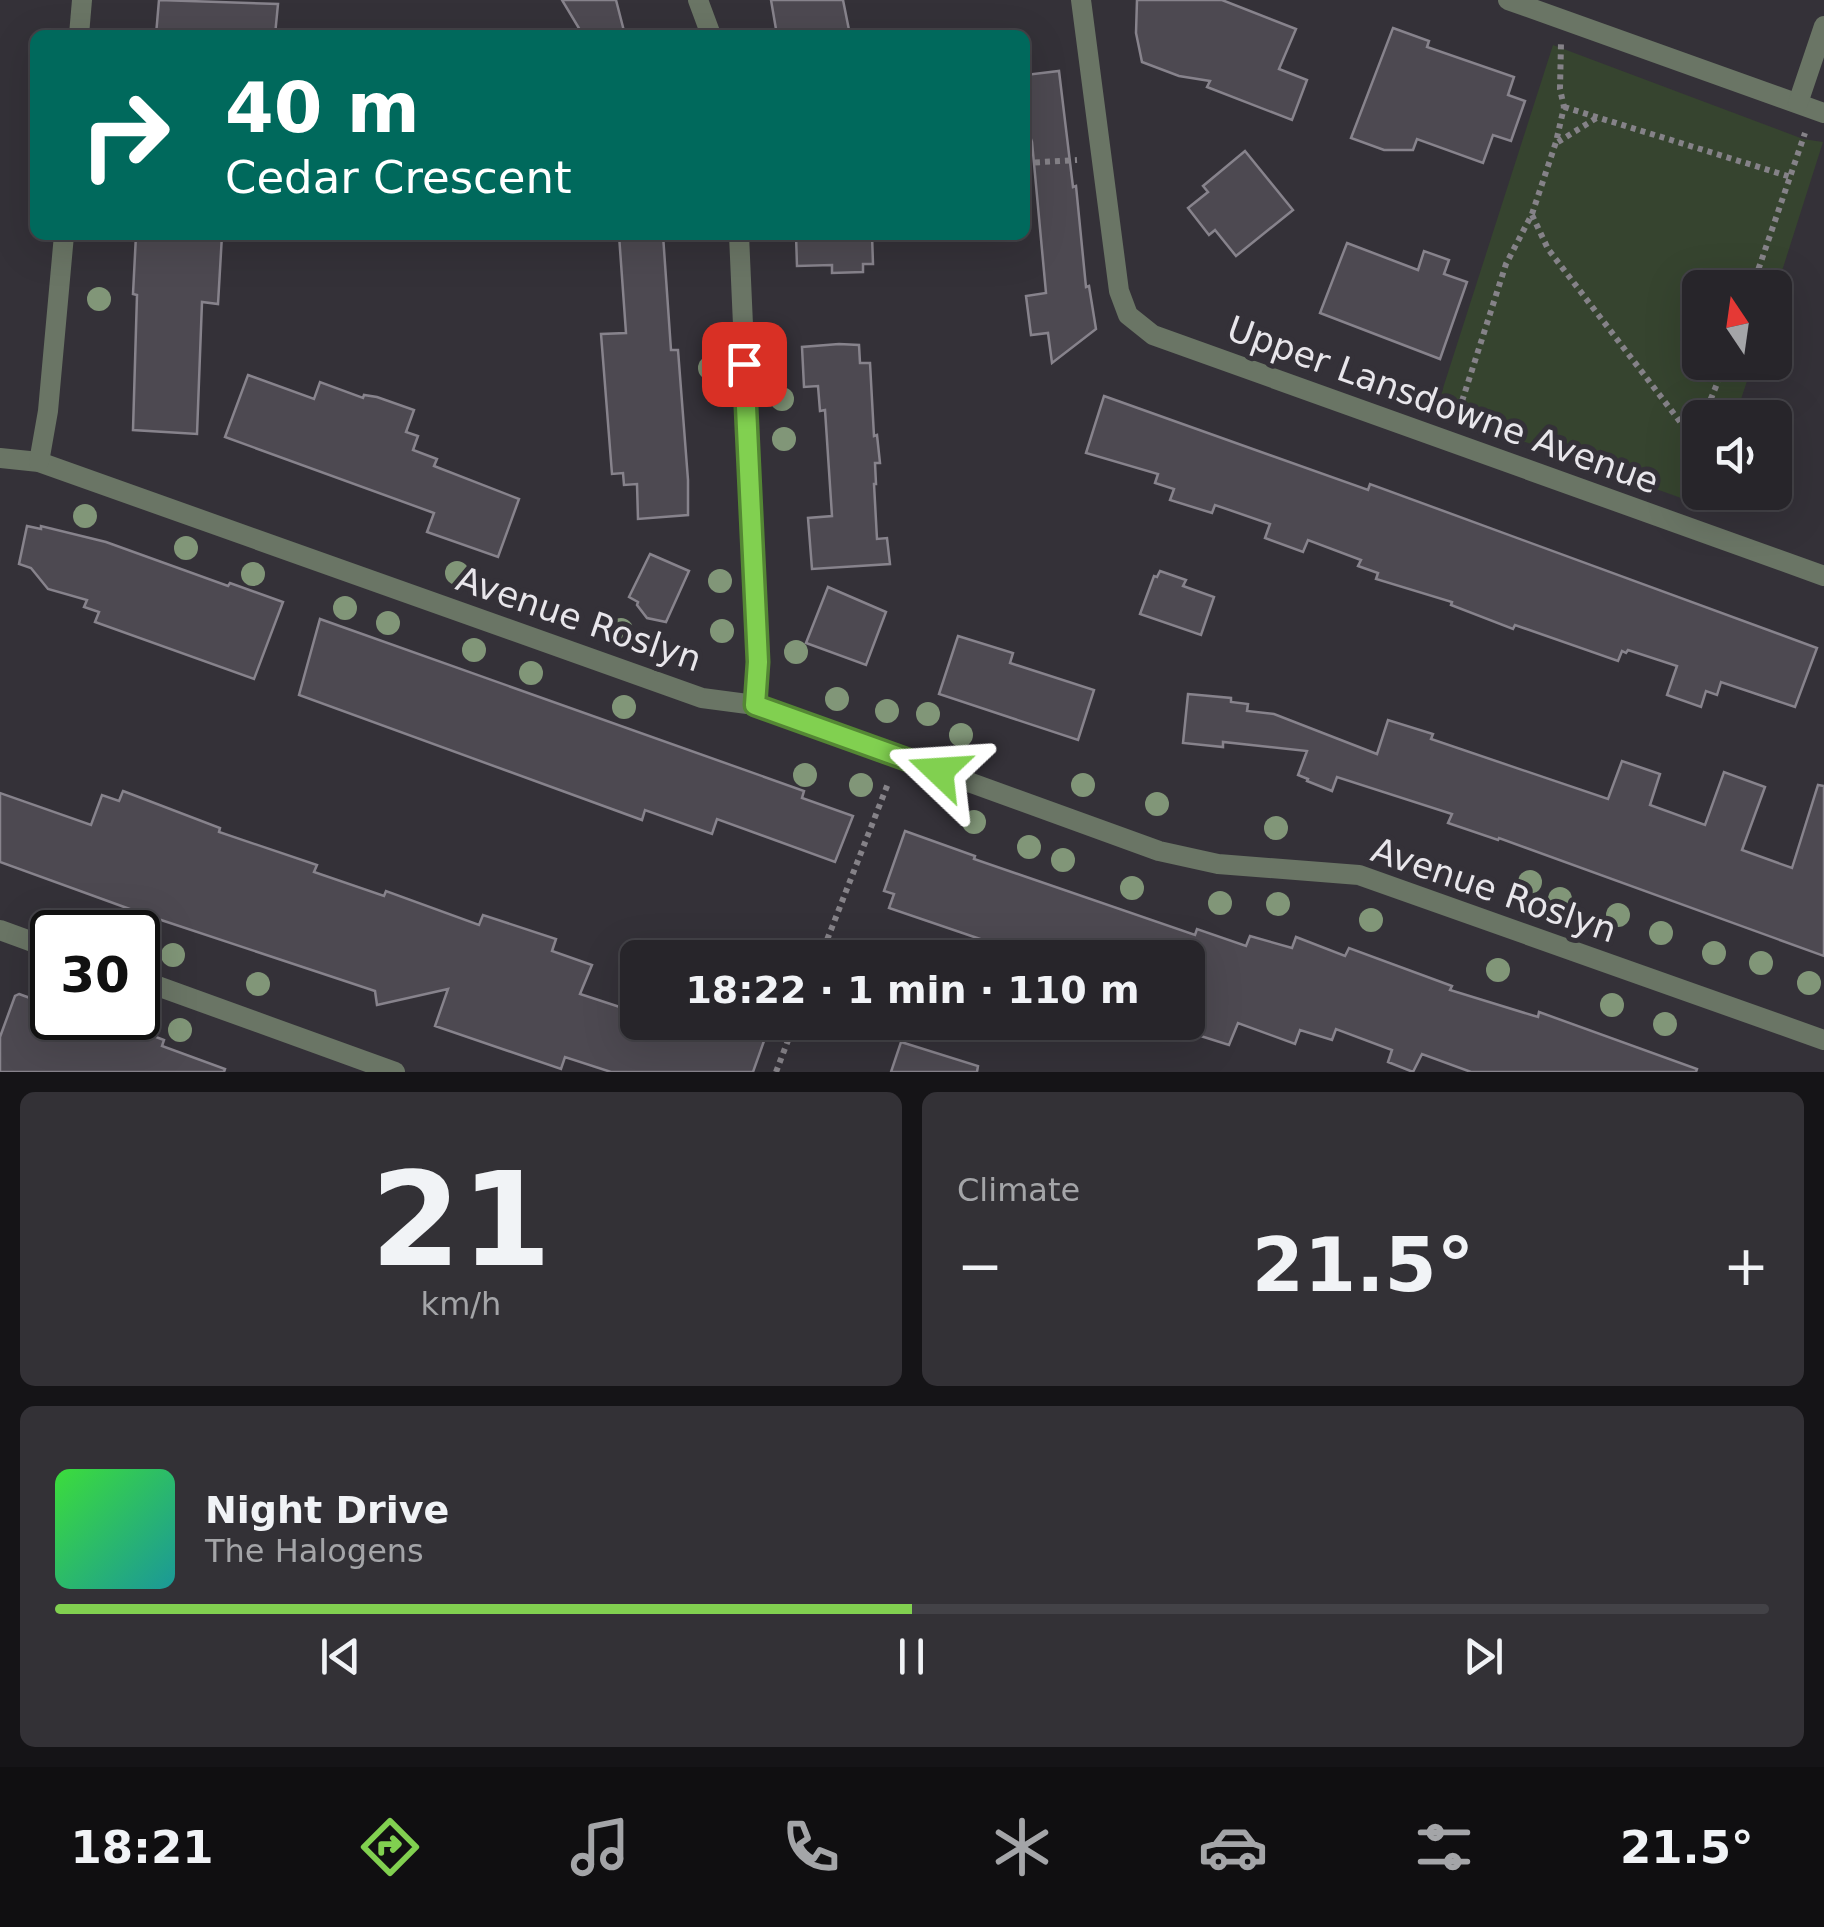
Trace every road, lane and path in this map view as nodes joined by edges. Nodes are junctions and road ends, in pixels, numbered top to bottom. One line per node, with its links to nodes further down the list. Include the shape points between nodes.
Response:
1 (82, 0): 6 (street)
2 (698, 0): 7 (street)
3 (1081, 0): 26 (street, Upper Lansdowne Avenue, via 1119,290 1128,315 1152,335)
4 (1508, 0): 9 (street)
5 (1824, 26): 9 (street)
6 (79, 30)
7 (709, 30)
8 (1561, 43): 10 (path)
9 (1798, 103): 11 (street)
10 (1564, 107): 12 (path); 14 (path)
11 (1824, 112)
12 (1598, 117): 14 (path); 17 (path)
13 (1806, 131): 17 (path)
14 (1556, 142): 18 (path)
15 (1078, 160): 16 (path)
16 (1030, 163)
17 (1792, 177): 21 (path)
18 (1532, 214): 22 (path, via 1506,264); 23 (path, via 1548,249)
19 (64, 240): 25 (street)
20 (739, 240): 27 (street)
21 (1758, 270)
22 (1455, 422)
23 (1682, 424)
24 (0, 458): 25 (street, Avenue Roslyn)
25 (39, 462): 27 (street, Avenue Roslyn, via 702,698)
26 (1824, 576)
27 (755, 705): 34 (street, Avenue Roslyn, via 1159,851 1218,864 1359,875)
28 (889, 781): 30 (path)
29 (0, 930): 31 (street)
30 (827, 940)
31 (30, 941)
32 (160, 987): 35 (street)
33 (788, 1040): 36 (path)
34 (1824, 1040)
35 (395, 1072)
36 (776, 1072)

